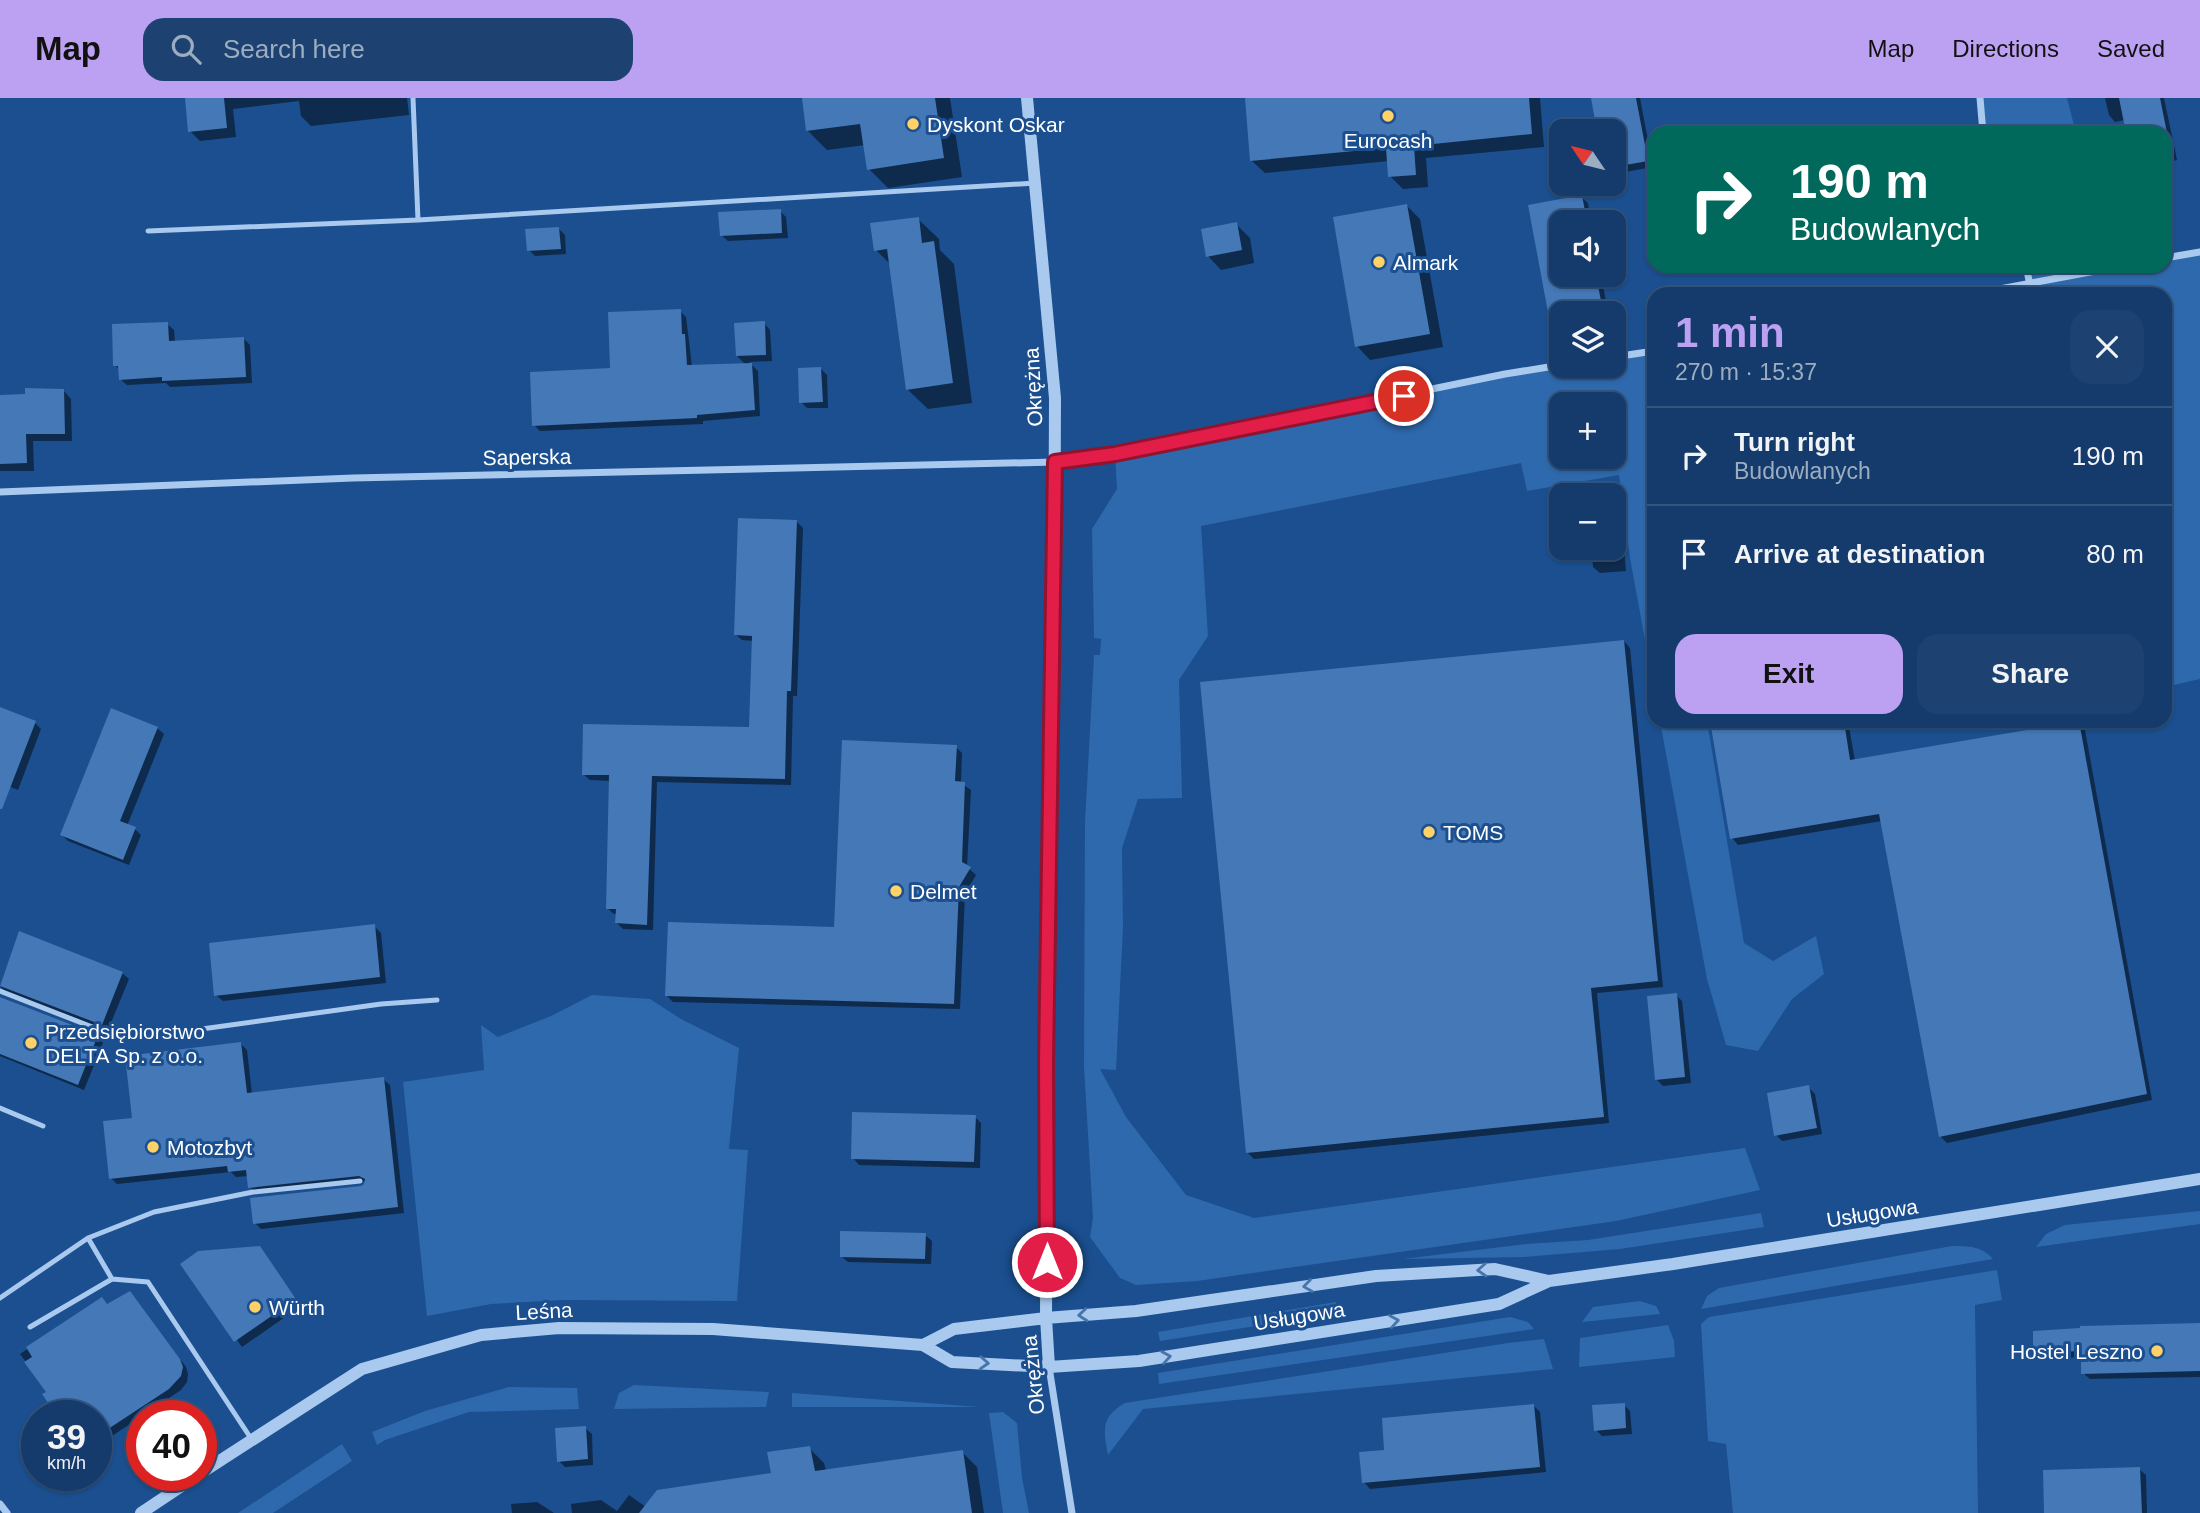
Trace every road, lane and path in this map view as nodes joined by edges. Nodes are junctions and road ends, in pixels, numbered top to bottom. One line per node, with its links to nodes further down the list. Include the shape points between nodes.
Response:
1 (413, 98): 6 (lane)
2 (1027, 98): 5 (street, Okrężna)
3 (1980, 98): 4 (street)
4 (1982, 126)
5 (1035, 183): 6 (lane); 17 (street, Okrężna, via 1053,370)
6 (418, 220): 7 (lane)
7 (148, 231)
8 (2200, 252): 9 (street)
9 (2172, 257)
10 (2027, 273): 12 (street)
11 (2088, 273): 12 (street)
12 (2029, 285): 13 (street)
13 (2017, 287)
14 (1647, 352): 15 (street)
15 (1626, 355)
16 (1549, 367): 17 (street, Saperska)
17 (1055, 462): 18 (street, Saperska, via 353,478); 29 (street, Okrężna)
18 (0, 492)
19 (0, 991): 20 (lane, via 110,1034 180,1032)
20 (437, 1000)
21 (0, 1108): 22 (lane)
22 (43, 1126)
23 (2200, 1179): 27 (street, Usługowa)
24 (360, 1181): 25 (lane, via 253,1192 191,1204 154,1212)
25 (89, 1238): 26 (lane); 28 (lane)
26 (112, 1279): 30 (lane); 33 (lane, via 148,1282)
27 (1549, 1281): 29 (street, Usługowa, one-way to 29, via 1495,1269 1376,1276 1136,1311); 32 (street, Usługowa, one-way to 27, via 1139,1361 1499,1304)
28 (0, 1298)
29 (1046, 1318): 31 (street, via 954,1329); 32 (street, Okrężna)
30 (30, 1327)
31 (923, 1345): 32 (street, Leśna, one-way to 32, via 952,1362); 33 (street, Leśna, via 713,1329 559,1328 481,1335 362,1369)
32 (1049, 1367): 39 (street, Okrężna)
33 (252, 1440): 34 (street, Leśna)
34 (217, 1463)
35 (174, 1491): 38 (street, Leśna)
36 (0, 1504): 37 (street)
37 (7, 1513)
38 (141, 1513)
39 (1072, 1513)

